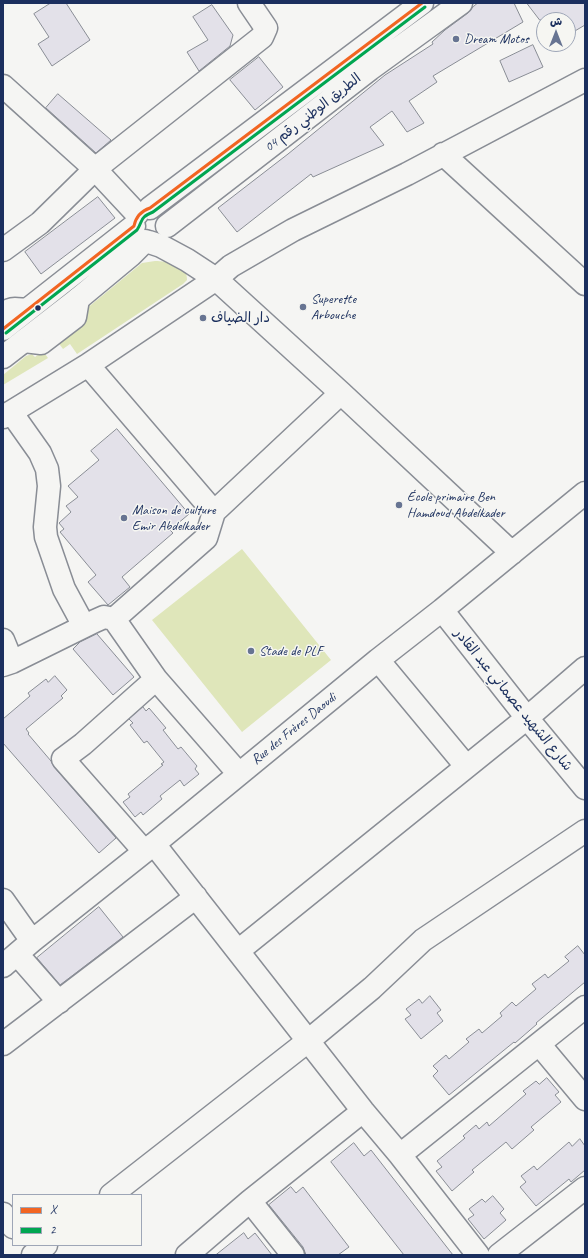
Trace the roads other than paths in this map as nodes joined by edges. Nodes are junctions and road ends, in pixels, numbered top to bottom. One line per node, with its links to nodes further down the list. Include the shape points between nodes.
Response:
1 (250, 3): 7 (main road, via 266,28 262,37)
2 (422, 3): 8 (main road, الطريق الوطني رقم 04)
3 (461, 3): 8 (main road, الطريق الوطني رقم 04)
4 (585, 80): 6 (main road)
5 (3, 86): 7 (main road)
6 (443, 154): 10 (main road, via 293,230 231,266); 11 (main road)
7 (95, 169): 8 (main road); 9 (main road, via 40,223)
8 (150, 227): 10 (main road, via 166,249); 12 (main road, الطريق الوطني رقم 04); 15 (main road, الطريق الوطني رقم 04, via 131,255)
9 (3, 250)
10 (216, 279): 16 (main road); 17 (main road)
11 (585, 284)
12 (26, 310): 13 (main road, via 9,309); 14 (main road, الطريق الوطني رقم 04)
13 (3, 314)
14 (3, 329)
15 (3, 357)
16 (88, 365): 18 (main road); 20 (main road)
17 (341, 393): 20 (main road); 21 (main road)
18 (7, 415): 24 (main road, via 40,453 47,469 49,486 46,537 64,589)
19 (585, 494): 21 (main road, Rue des Frères Daoudi)
20 (214, 512): 23 (main road, via 206,538)
21 (512, 553): 22 (main road, Rue des Frères Daoudi)
22 (442, 610): 26 (main road, Rue des Frères Daoudi); 30 (main road, شارع الشهيد عصماني عبد القادر)
23 (114, 618): 24 (main road, via 104,617); 29 (main road)
24 (84, 626): 27 (main road)
25 (3, 640): 27 (main road)
26 (378, 660): 31 (main road); 32 (main road, Rue des Frères Daoudi)
27 (7, 664)
28 (585, 668): 30 (main road)
29 (156, 679): 32 (main road); 35 (main road, via 63,759)
30 (527, 718): 31 (main road); 33 (main road, شارع الشهيد عصماني عبد القادر)
31 (466, 766): 38 (main road)
32 (239, 774): 35 (main road, Rue des Frères Daoudi)
33 (585, 788)
34 (585, 831): 42 (main road, via 423,940 372,988)
35 (149, 847): 36 (main road); 39 (main road, Rue des Frères Daoudi)
36 (196, 897): 38 (main road); 40 (main road)
37 (3, 900): 39 (main road)
38 (238, 951): 42 (main road)
39 (17, 954): 40 (main road)
40 (59, 1002): 43 (main road)
41 (585, 1007): 44 (main road)
42 (308, 1041): 46 (main road); 49 (main road)
43 (3, 1044)
44 (539, 1044): 45 (main road); 47 (main road)
45 (585, 1099)
46 (363, 1111): 47 (main road); 50 (main road)
47 (400, 1156): 55 (main road)
48 (585, 1188): 56 (main road)
49 (111, 1194)
50 (250, 1201): 53 (main road); 54 (main road)
51 (3, 1214): 52 (main road)
52 (12, 1226)
53 (187, 1255)
54 (293, 1255)
55 (478, 1255)
56 (498, 1255)

